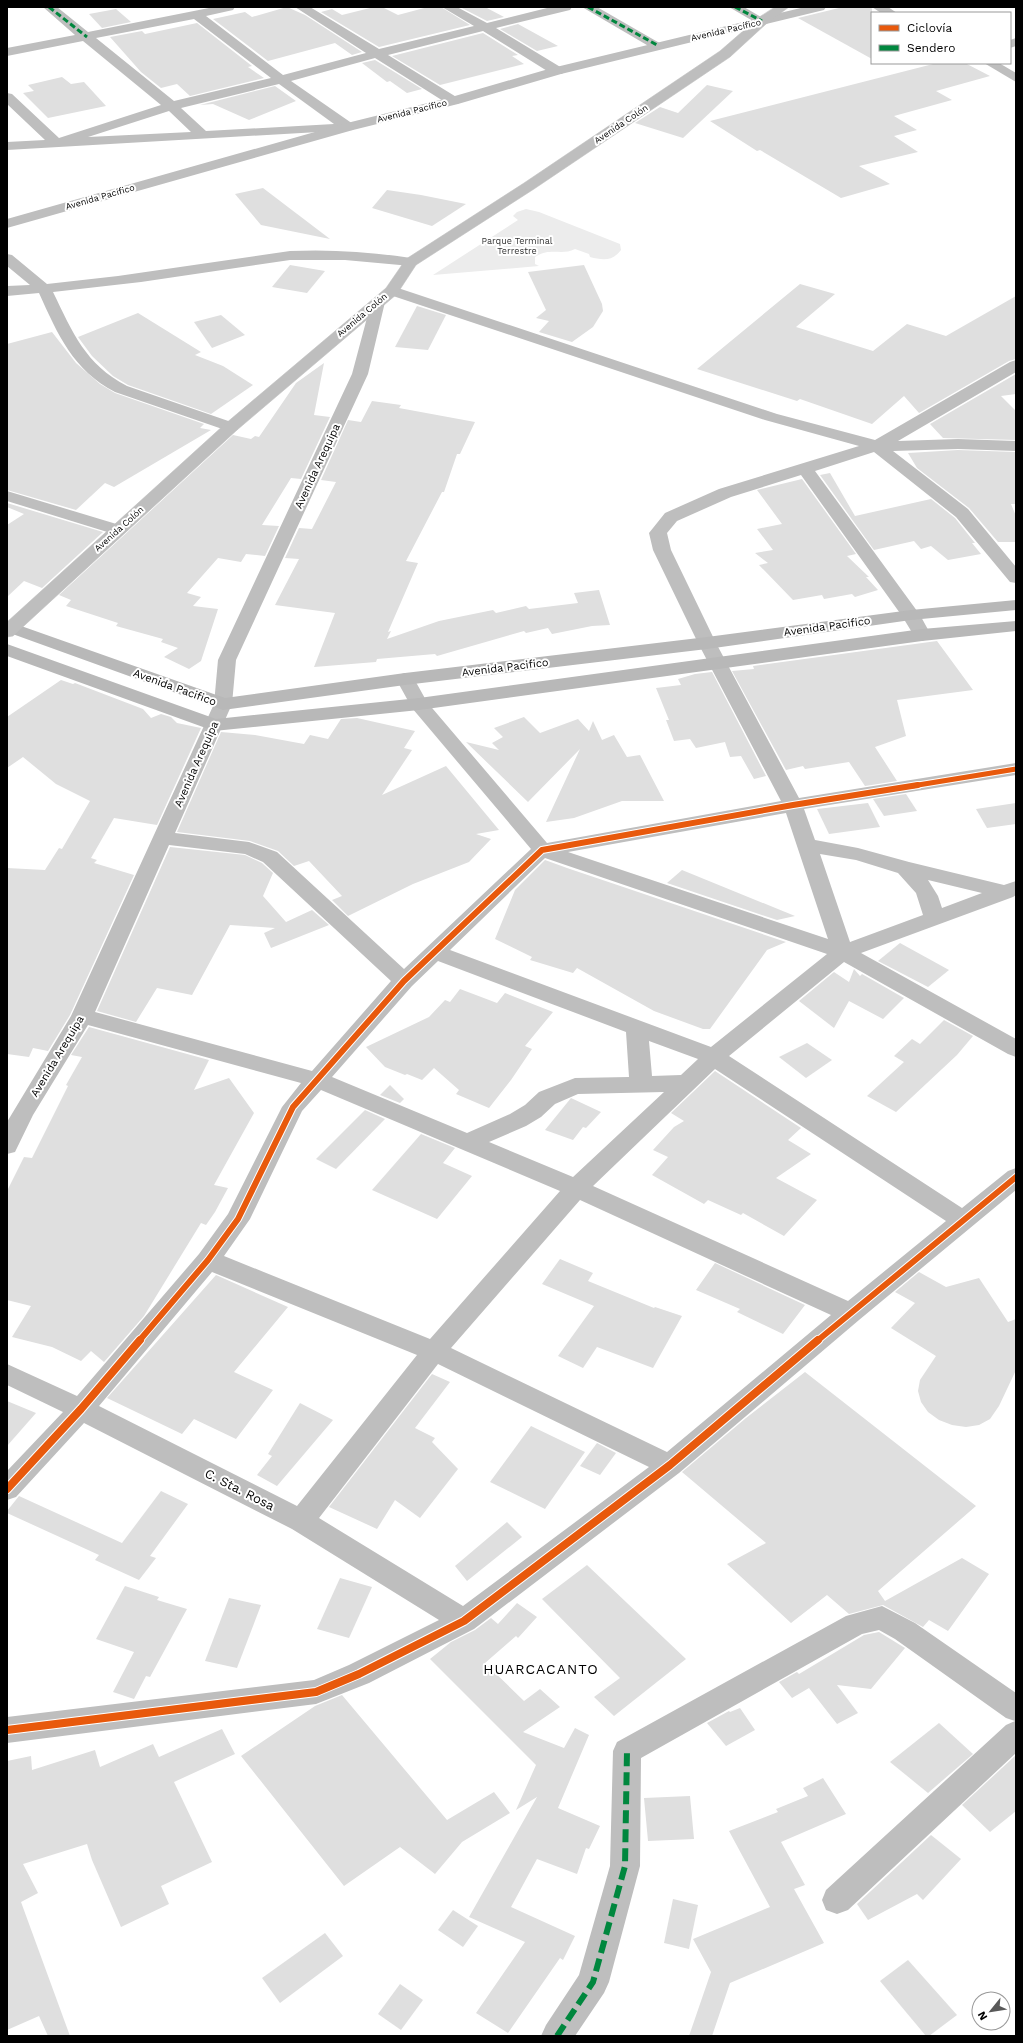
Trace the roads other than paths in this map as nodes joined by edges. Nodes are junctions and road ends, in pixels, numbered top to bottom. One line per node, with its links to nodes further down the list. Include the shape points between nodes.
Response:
1 (49, 7): 15 (street)
2 (229, 7): 12 (street)
3 (301, 7): 18 (street)
4 (448, 7): 14 (street)
5 (566, 7): 14 (street)
6 (588, 7): 16 (street)
7 (735, 7): 13 (street)
8 (783, 7): 13 (street, Avenida Colón)
9 (820, 7): 13 (street, Avenida Pacífico)
10 (878, 7): 11 (street)
11 (889, 12)
12 (196, 15): 15 (street); 22 (street)
13 (762, 21): 16 (street, Avenida Pacífico); 32 (street, Avenida Colón, via 725,54)
14 (487, 28): 18 (street); 20 (street)
15 (87, 37): 17 (street); 25 (street)
16 (657, 45): 20 (street, Avenida Pacífico)
17 (7, 52)
18 (376, 54): 22 (street); 24 (street)
19 (992, 64): 21 (street)
20 (557, 71): 24 (street, Avenida Pacífico)
21 (1016, 78)
22 (282, 80): 25 (street); 26 (street)
23 (7, 97): 28 (street)
24 (453, 101): 26 (street, Avenida Pacífico)
25 (171, 106): 27 (street); 28 (street)
26 (348, 127): 27 (street); 30 (street, Avenida Pacífico)
27 (201, 134): 28 (street)
28 (57, 143): 29 (street)
29 (7, 146)
30 (7, 224)
31 (7, 258): 33 (street)
32 (411, 262): 33 (street, via 362,256 304,255); 35 (street, Avenida Colón)
33 (44, 289): 34 (street); 38 (street, via 67,337 90,368 104,380 121,389)
34 (7, 291)
35 (392, 291): 36 (street, Avenida Colón); 39 (street, via 772,417)
36 (376, 302): 38 (street, Avenida Colón); 54 (street, Avenida Arequipa, via 360,374 227,660)
37 (1016, 365): 39 (street)
38 (231, 427): 43 (street, Avenida Colón)
39 (876, 446): 40 (street); 41 (street); 44 (street, via 962,514)
40 (1016, 446)
41 (805, 469): 46 (street); 50 (street, via 725,493 671,517 658,533 662,550)
42 (7, 496): 43 (street)
43 (116, 530): 48 (street, Avenida Colón)
44 (1016, 578)
45 (1016, 605): 46 (main road, Avenida Pacifico)
46 (911, 615): 49 (street); 50 (main road, Avenida Pacifico)
47 (1016, 626): 49 (main road, Avenida Pacifico)
48 (9, 628): 54 (main road, Avenida Pacifico)
49 (922, 635): 52 (main road, Avenida Pacifico)
50 (707, 643): 52 (street); 53 (main road, Avenida Pacifico)
51 (7, 650): 56 (main road, Avenida Pacifico)
52 (717, 662): 55 (main road, Avenida Pacifico); 58 (street)
53 (406, 679): 54 (main road, Avenida Pacifico); 55 (street)
54 (223, 704): 56 (street, Avenida Arequipa)
55 (419, 704): 56 (main road, Avenida Pacifico); 61 (street)
56 (214, 724): 59 (street, Avenida Arequipa)
57 (1016, 768): 58 (street)
58 (793, 805): 60 (street); 61 (street)
59 (163, 838): 67 (street, via 249,848 270,857); 68 (street, Avenida Arequipa)
60 (807, 845): 62 (street, via 858,854); 66 (street)
61 (542, 850): 65 (street); 66 (street)
62 (905, 868): 63 (street); 64 (street, via 925,888)
63 (1011, 890): 64 (street)
64 (934, 918): 66 (street)
65 (435, 952): 67 (street); 69 (street)
66 (843, 952): 70 (street); 71 (street)
67 (404, 981): 72 (street)
68 (82, 1016): 72 (street); 75 (street, Avenida Arequipa)
69 (637, 1028): 71 (street); 74 (street)
70 (1016, 1049)
71 (714, 1057): 73 (street); 80 (street)
72 (317, 1080): 76 (street); 81 (street, via 293,1107 238,1219)
73 (687, 1083): 74 (street); 79 (street)
74 (641, 1084): 76 (street, via 575,1086 547,1098 534,1111 518,1120)
75 (14, 1112): 77 (street, Avenida Arequipa)
76 (466, 1142): 79 (street)
77 (7, 1146)
78 (1016, 1177): 80 (street)
79 (576, 1188): 82 (street); 83 (street)
80 (962, 1220): 82 (street)
81 (208, 1260): 83 (street); 85 (street)
82 (850, 1313): 86 (street)
83 (434, 1351): 86 (street); 88 (street)
84 (7, 1374): 85 (street, C. Sta. Rosa)
85 (81, 1409): 87 (street); 88 (street, C. Sta. Rosa)
86 (670, 1465): 89 (street)
87 (7, 1489)
88 (301, 1521): 89 (street, C. Sta. Rosa)
89 (464, 1621): 91 (street, via 316,1692)
90 (1016, 1710): 94 (street, via 905,1631 882,1618 856,1624 627,1751 625,1866 593,1982)
91 (7, 1730)
92 (1016, 1734): 93 (street)
93 (837, 1900)
94 (557, 2036)

